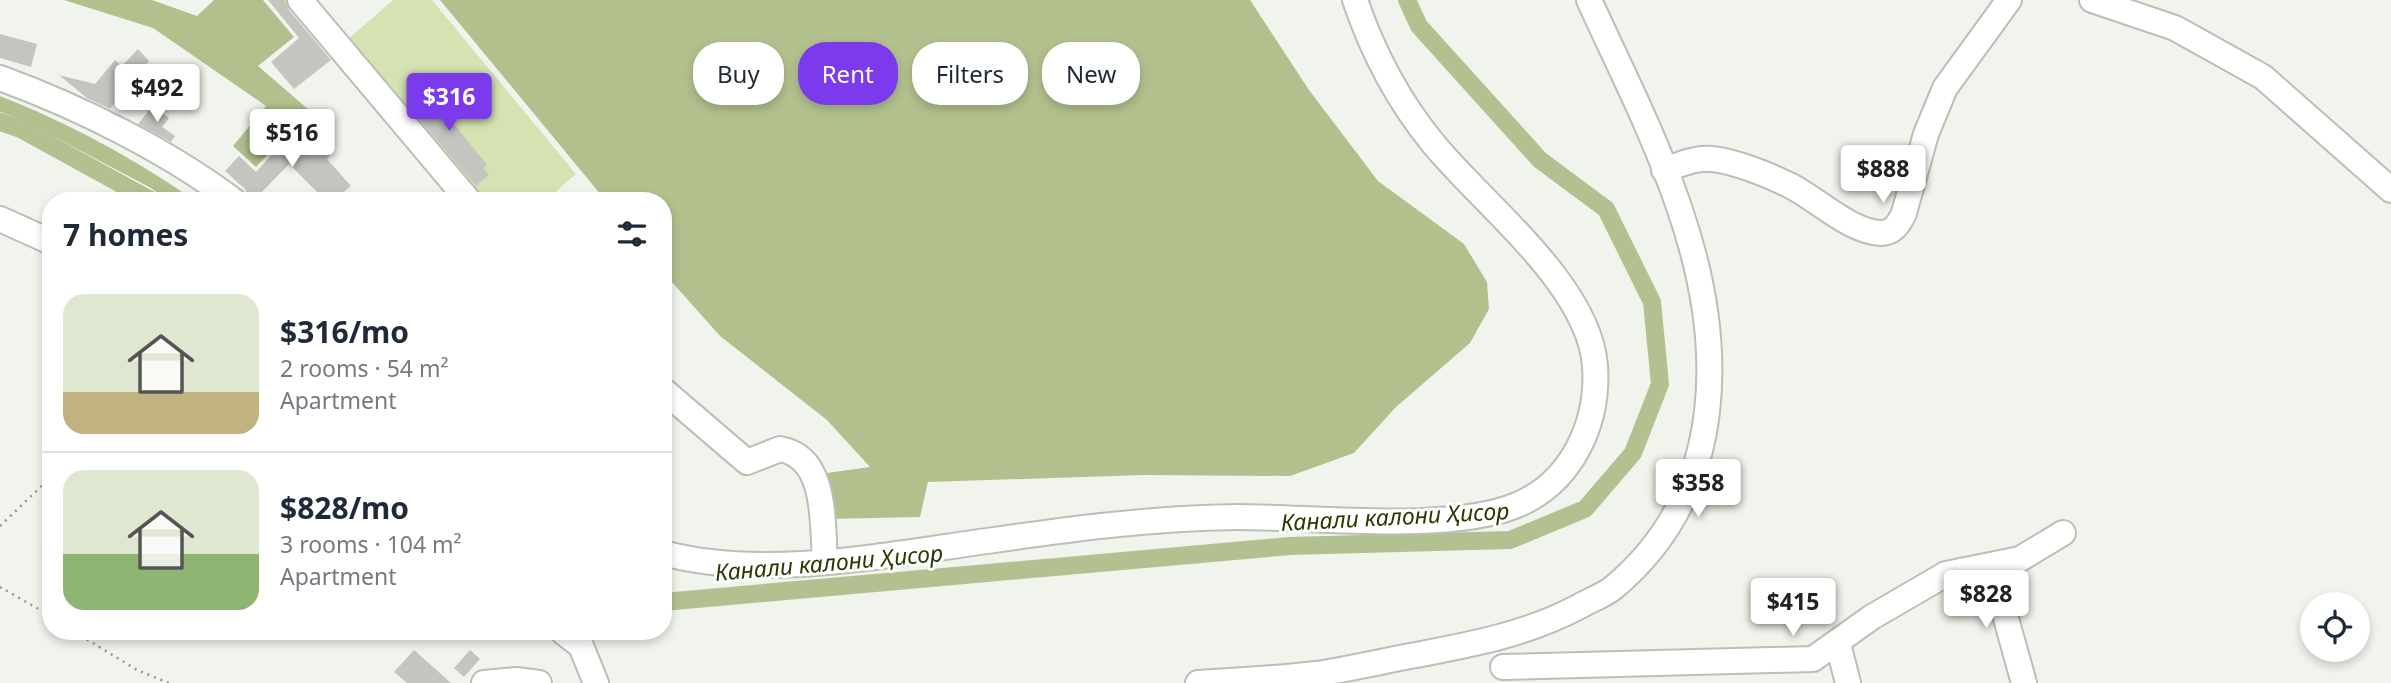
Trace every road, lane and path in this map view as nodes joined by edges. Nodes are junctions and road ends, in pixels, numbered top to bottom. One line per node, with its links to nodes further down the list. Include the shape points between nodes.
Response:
1 (300, 0): 10 (street)
2 (1355, 0): 18 (street, via 1370,43 1402,102 1433,144 1561,284 1580,314 1595,365 1590,425 1575,456 1555,479 1517,505 1462,517 1236,517 1123,524)
3 (1590, 0): 7 (street)
4 (2009, 0): 7 (street, via 1945,88 1926,134 1904,214 1891,231 1866,229 1790,185 1731,163 1699,159)
5 (2092, 0): 8 (street, via 2175,28 2263,77)
6 (0, 78): 9 (street, via 56,99)
7 (1664, 170): 24 (street, via 1698,275 1708,334 1709,394 1701,454 1682,501 1659,540 1612,589 1559,618)
8 (2391, 190)
9 (218, 192)
10 (461, 192)
11 (0, 219): 12 (street)
12 (42, 238)
13 (672, 398): 18 (street, via 741,459 751,463 780,449 807,464 819,491)
14 (42, 486): 15 (path)
15 (0, 526)
16 (2063, 533): 19 (street, via 2033,554)
17 (672, 555): 18 (street, via 699,561)
18 (825, 561)
19 (1992, 565): 25 (street, via 1946,574 1872,617); 34 (street)
20 (0, 587): 21 (path)
21 (42, 611)
22 (88, 640): 28 (path, via 137,670)
23 (573, 640): 31 (street, via 580,646)
24 (1498, 640): 26 (street); 27 (street)
25 (1838, 644): 26 (street, via 1813,659 1796,662 1592,662); 33 (street)
26 (1505, 675)
27 (1317, 678): 32 (street)
28 (169, 683)
29 (484, 683): 30 (street)
30 (539, 683)
31 (596, 683)
32 (1198, 683)
33 (1848, 683)
34 (2024, 683)

